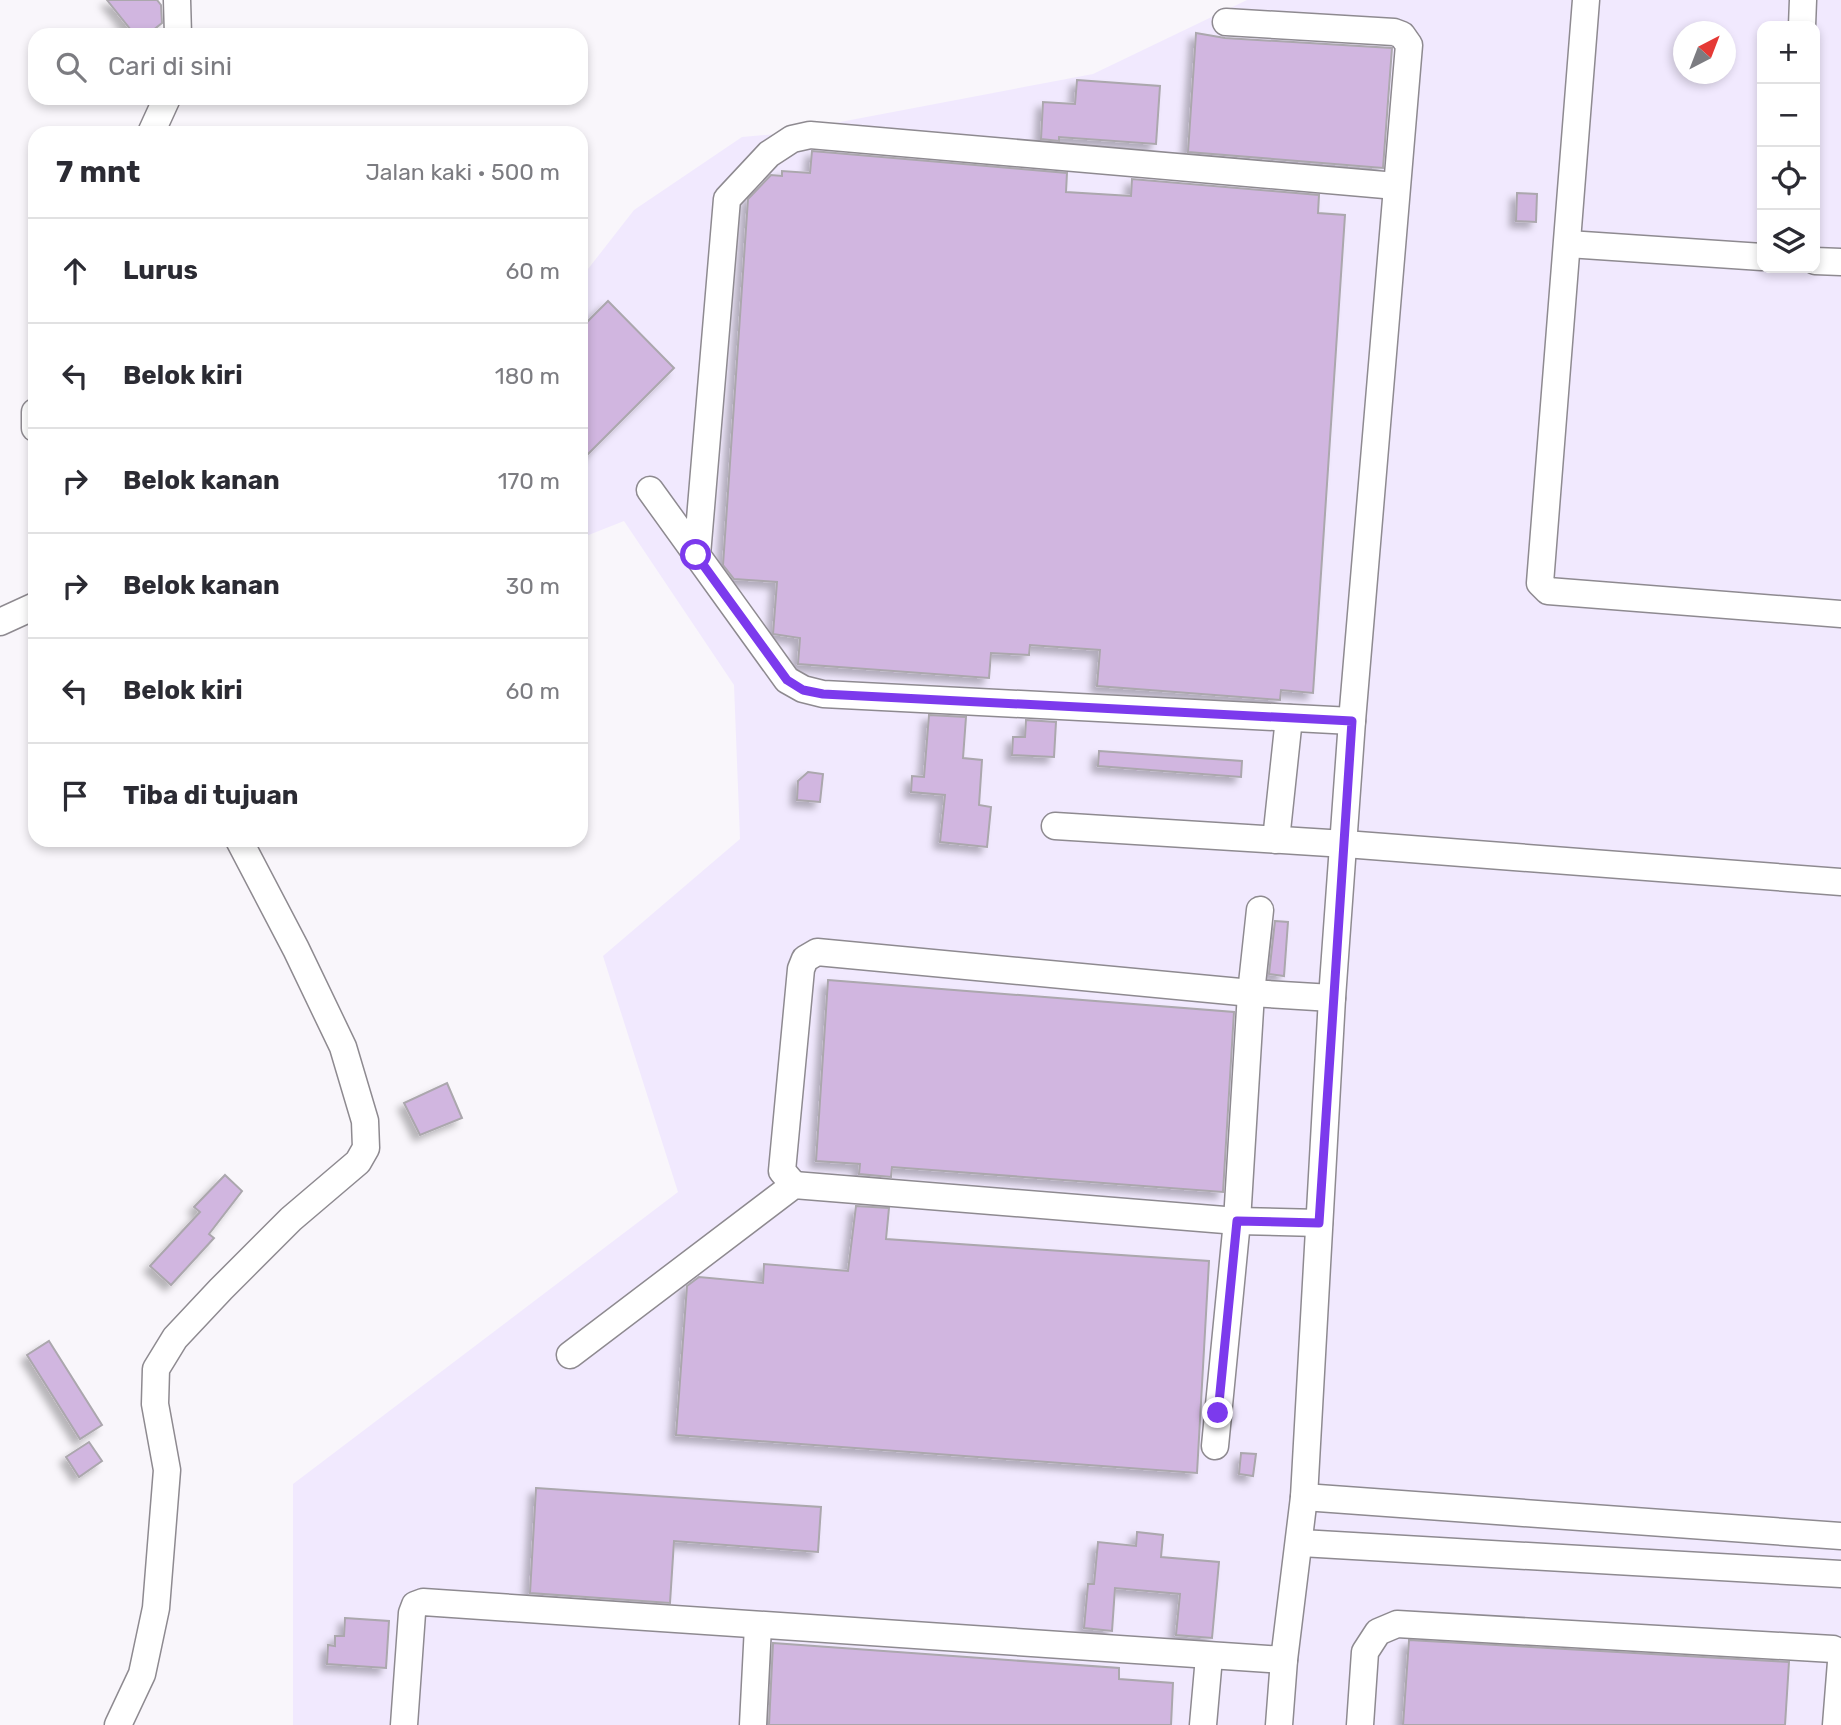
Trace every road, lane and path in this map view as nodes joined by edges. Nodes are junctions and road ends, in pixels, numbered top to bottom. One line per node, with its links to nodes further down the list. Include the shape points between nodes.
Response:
1 (177, 0): 6 (street)
2 (1586, 0): 10 (street)
3 (1803, 0): 4 (street)
4 (1802, 21)
5 (1226, 22): 9 (street, via 1402,35 1409,45)
6 (178, 28)
7 (164, 105): 8 (street)
8 (154, 126)
9 (1396, 186): 15 (street, via 810,135 792,139 769,154 727,199); 20 (street)
10 (1568, 244): 11 (street); 17 (street, via 1543,588)
11 (1757, 257)
12 (1820, 261): 13 (street)
13 (1841, 262)
14 (650, 490): 15 (street)
15 (696, 555): 19 (street, via 787,680 803,690)
16 (28, 609): 18 (street)
17 (1841, 614)
18 (0, 622)
19 (1289, 718): 20 (street); 22 (street)
20 (1352, 721): 23 (street)
21 (1055, 826): 22 (street)
22 (1276, 839): 23 (street)
23 (1345, 844): 25 (street); 28 (street)
24 (243, 847): 42 (street, via 343,1047 365,1121 366,1148 358,1161 221,1289 175,1338 156,1369 155,1404 167,1470 156,1608 142,1674)
25 (1841, 881)
26 (1260, 911): 27 (street)
27 (1251, 993): 28 (street); 29 (street, via 817,952 801,970 782,1171); 30 (street)
28 (1332, 998): 31 (street)
29 (794, 1185): 30 (street); 32 (street)
30 (1237, 1221): 31 (street); 33 (street)
31 (1319, 1223): 34 (street)
32 (570, 1355)
33 (1215, 1446)
34 (1304, 1497): 35 (street); 36 (street)
35 (1841, 1536)
36 (1301, 1543): 37 (street); 40 (street)
37 (1841, 1574)
38 (758, 1626): 39 (street); 43 (street, via 423,1602 415,1605 412,1613); 44 (street)
39 (1209, 1657): 40 (street); 45 (street)
40 (1284, 1660): 46 (street)
41 (1841, 1660): 47 (street, via 1840,1652 1833,1649 1397,1624 1378,1632 1365,1651); 48 (street)
42 (118, 1725)
43 (404, 1725)
44 (753, 1725)
45 (1203, 1725)
46 (1279, 1725)
47 (1360, 1725)
48 (1836, 1725)

